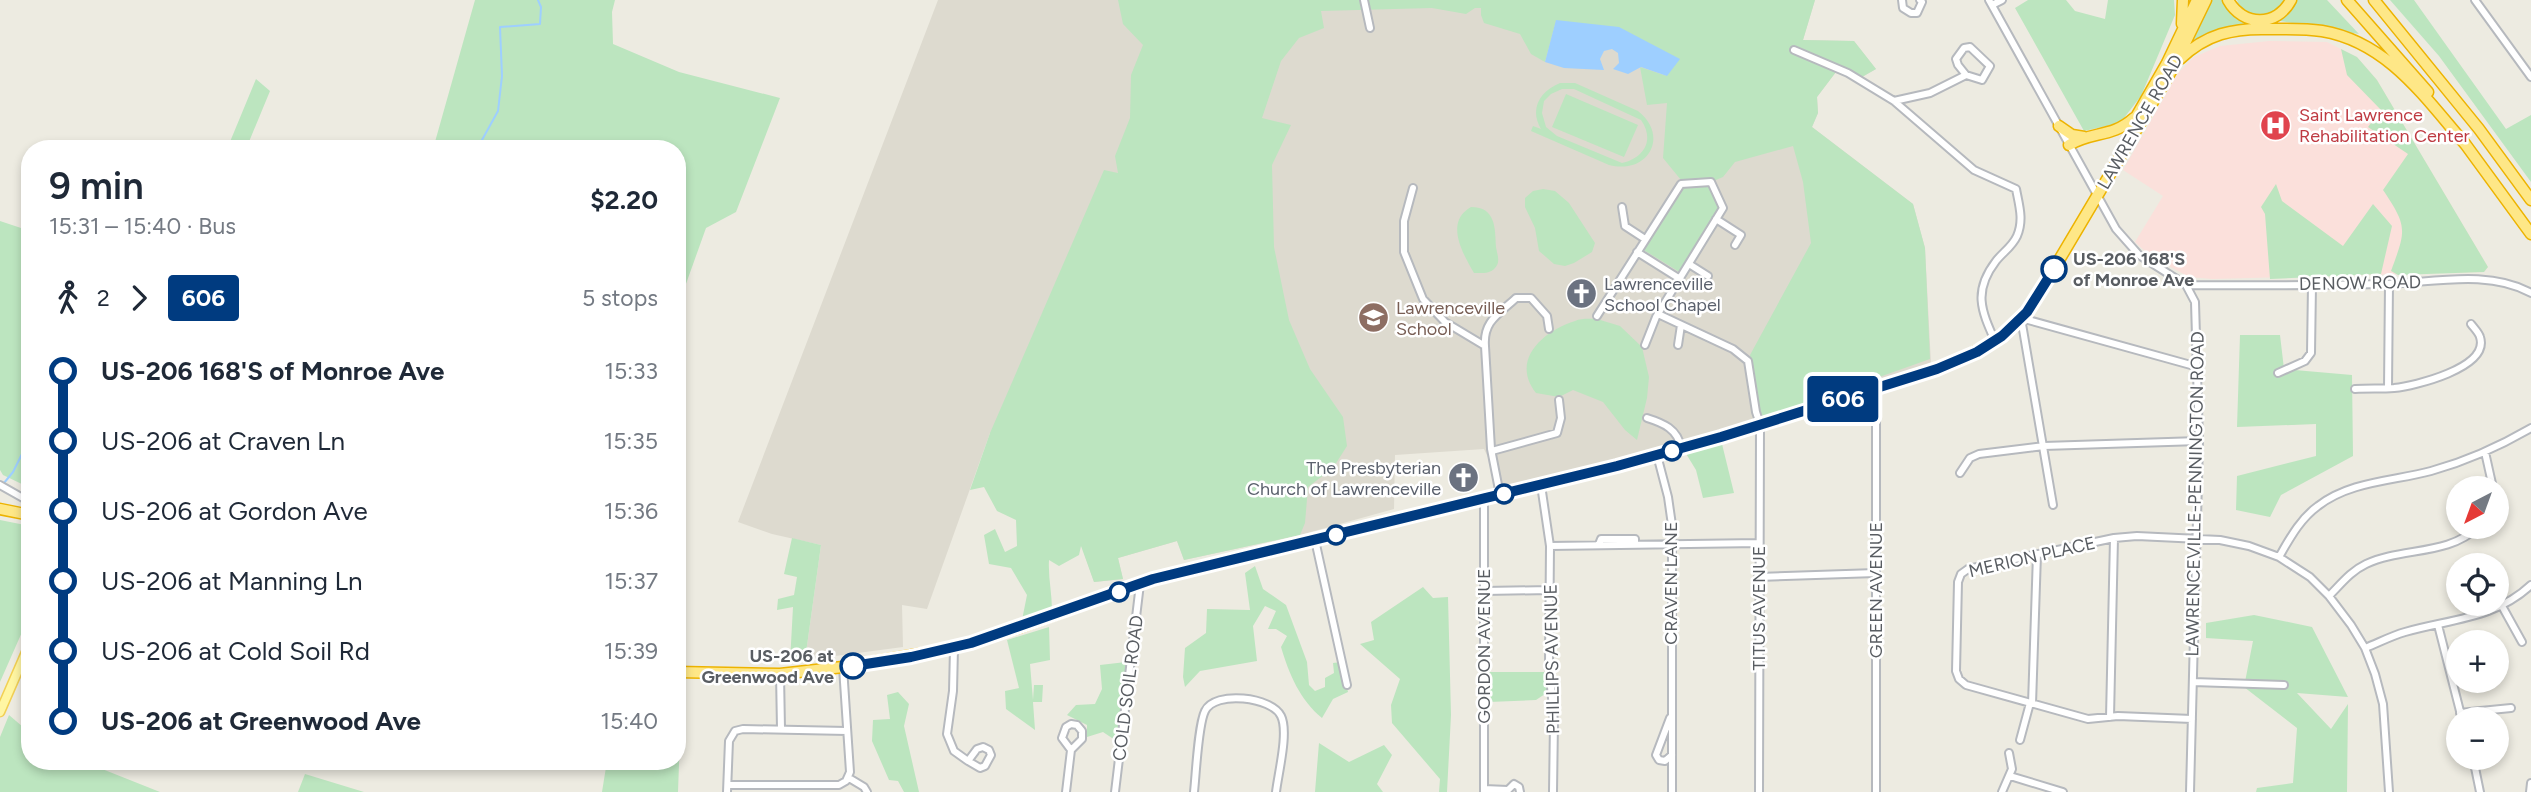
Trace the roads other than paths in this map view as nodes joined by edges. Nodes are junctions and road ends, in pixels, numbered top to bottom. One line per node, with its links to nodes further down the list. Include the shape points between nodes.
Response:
1 (1364, 0): 15 (street)
2 (1902, 0): 3 (street, via 1910,13 1917,13)
3 (1920, 0)
4 (2002, 0): 14 (street)
5 (2183, 0): 18 (highway, via 2182,25)
6 (2197, 0): 18 (highway, LAWRENCE ROAD)
7 (2206, 0): 18 (highway, LAWRENCE ROAD)
8 (2228, 0): 9 (highway, via 2244,17 2263,21 2281,13)
9 (2291, 0)
10 (2347, 0): 26 (highway, via 2423,86)
11 (2374, 0): 16 (highway)
12 (2383, 0): 16 (highway)
13 (2475, 0): 20 (street)
14 (1991, 3): 23 (street)
15 (1370, 28)
16 (2398, 28): 29 (highway)
17 (1794, 50): 21 (street, via 1848,73)
18 (2170, 65): 22 (highway, LAWRENCE ROAD); 26 (highway, via 2196,45 2237,29 2337,34 2363,44 2397,67); 28 (highway, LAWRENCE ROAD)
19 (1966, 75): 19 (street, via 1982,80 1990,66 1970,47 1956,58); 21 (street, via 1930,93)
20 (2531, 77)
21 (1894, 101): 49 (street, via 1974,170 2016,188 2022,216 2018,234 1984,279 1983,315)
22 (2137, 115): 24 (highway, via 2110,133); 28 (highway, LAWRENCE ROAD)
23 (2059, 127): 24 (highway); 25 (street)
24 (2085, 136): 25 (highway)
25 (2069, 145): 28 (street)
26 (2466, 145): 32 (highway)
27 (1413, 188): 52 (street, via 1404,221 1404,251 1423,300 1446,322)
28 (2096, 196): 40 (street, via 2129,246); 45 (highway)
29 (2531, 201)
30 (1622, 207): 33 (street, via 1625,226)
31 (1716, 219): 33 (street, via 1723,208 1712,182 1681,184); 34 (street, via 1741,235); 36 (street)
32 (2531, 234)
33 (1646, 239): 35 (street)
34 (1735, 245)
35 (1637, 252): 38 (street); 44 (street)
36 (1689, 264): 37 (street); 38 (street)
37 (1708, 276)
38 (1680, 279): 43 (street)
39 (2389, 284): 41 (street, DENOW ROAD); 42 (street, DENOW ROAD, via 2487,280); 57 (street)
40 (2186, 285): 41 (street, DENOW ROAD); 53 (street, LAWRENCEVILLE-PENNINGTON ROAD, via 2197,309)
41 (2312, 285): 54 (street, via 2311,353 2305,361)
42 (2531, 293)
43 (1658, 314): 47 (street); 50 (street)
44 (1597, 316)
45 (2021, 318): 49 (highway); 53 (street); 63 (street)
46 (2471, 324): 57 (street, via 2481,342 2471,361 2435,378)
47 (1681, 326): 51 (street); 60 (street, TITUS AVENUE, via 1733,349 1748,361)
48 (1549, 329): 52 (street, via 1547,316 1531,298 1516,298 1487,326)
49 (1995, 341): 55 (highway, via 1953,363)
50 (1645, 345)
51 (1678, 345)
52 (1485, 346): 65 (street)
53 (2198, 367): 62 (street, LAWRENCEVILLE-PENNINGTON ROAD)
54 (2278, 373)
55 (1875, 388): 60 (highway); 87 (street, GREEN AVENUE)
56 (2355, 388): 57 (street)
57 (2388, 388)
58 (1559, 400): 65 (street, via 1557,433)
59 (1647, 418): 64 (street, via 1665,423)
60 (1760, 424): 64 (highway); 82 (street, TITUS AVENUE)
61 (2531, 428): 66 (street)
62 (2199, 441): 63 (street); 79 (street, LAWRENCEVILLE-PENNINGTON ROAD)
63 (2044, 446): 68 (street, via 1979,454 1969,458); 75 (street)
64 (1681, 448): 67 (highway)
65 (1492, 451): 72 (street)
66 (2485, 452): 69 (street); 86 (street, via 2337,494 2303,520)
67 (1657, 455): 70 (highway); 83 (street, CRAVEN LANE, via 1669,498)
68 (1960, 473)
69 (2490, 476)
70 (1541, 485): 72 (highway); 84 (street, PHILLIPS AVENUE)
71 (3, 487): 73 (street)
72 (1500, 495): 74 (highway)
73 (21, 496)
74 (1484, 499): 81 (highway); 92 (street, GORDON AVENUE)
75 (2053, 505)
76 (0, 509): 77 (highway)
77 (21, 512)
78 (2114, 538): 79 (street, MERION PLACE); 85 (street, MERION PLACE); 112 (street)
79 (2198, 539): 86 (street, MERION PLACE, via 2235,542); 105 (street, LAWRENCEVILLE-PENNINGTON ROAD)
80 (2463, 539): 93 (street, via 2365,564)
81 (1315, 540): 89 (highway); 106 (street)
82 (1759, 543): 83 (street); 88 (street, TITUS AVENUE)
83 (1672, 544): 84 (street); 111 (street, CRAVEN LANE)
84 (1550, 547): 91 (street, PHILLIPS AVENUE)
85 (2037, 554): 108 (street); 108 (street, MERION PLACE, via 1968,569 1958,582 1959,679)
86 (2279, 557): 93 (street, MERION PLACE)
87 (1876, 573): 88 (street); 137 (street, GREEN AVENUE)
88 (1758, 577): 136 (street, TITUS AVENUE)
89 (1140, 584): 99 (highway); 130 (street, COLD SOIL ROAD)
90 (2531, 585): 94 (street)
91 (1550, 590): 92 (street); 134 (street, PHILLIPS AVENUE)
92 (1484, 591): 126 (street, GORDON AVENUE)
93 (2329, 596): 100 (street, MERION PLACE)
94 (2509, 601)
95 (2478, 616): 97 (street)
96 (2508, 616): 98 (street)
97 (2438, 625): 100 (street, via 2404,632); 109 (street)
98 (2522, 642)
99 (954, 648): 102 (highway); 120 (street, via 947,734 954,751)
100 (2365, 648): 141 (street, MERION PLACE, via 2383,704)
101 (21, 664): 110 (main road)
102 (843, 667): 104 (highway); 115 (street)
103 (686, 672): 104 (highway)
104 (780, 674): 114 (street)
105 (2193, 682): 107 (street); 113 (street, LAWRENCEVILLE-PENNINGTON ROAD)
106 (1347, 685)
107 (2284, 685)
108 (2031, 704): 112 (street, MERION PLACE, via 2088,719); 116 (street)
109 (2459, 707)
110 (0, 712)
111 (1672, 713): 119 (street, CRAVEN LANE); 119 (street, CRAVEN LANE, via 1656,751 1662,761)
112 (2110, 717): 113 (street, MERION PLACE)
113 (2192, 719): 140 (street, LAWRENCEVILLE-PENNINGTON ROAD)
114 (781, 729): 115 (street); 125 (street, via 741,729 731,734)
115 (847, 731): 123 (street)
116 (2020, 740)
117 (1071, 750): 129 (street)
118 (2009, 753): 122 (street)
119 (1672, 755): 135 (street, CRAVEN LANE)
120 (968, 761)
121 (2475, 770): 142 (street)
122 (2010, 776): 138 (street); 139 (street)
123 (849, 778): 125 (street, via 839,785); 128 (street)
124 (2531, 783): 143 (street)
125 (728, 789)
126 (1484, 791): 127 (street)
127 (1509, 791): 133 (street, via 1514,784)
128 (867, 792)
129 (1066, 792)
130 (1115, 792)
131 (1194, 792): 132 (street, via 1204,713 1213,701 1224,698 1265,702 1282,717)
132 (1276, 792)
133 (1520, 792)
134 (1553, 792)
135 (1672, 792)
136 (1759, 792)
137 (1876, 792)
138 (2002, 792)
139 (2063, 792)
140 (2190, 792)
141 (2389, 792)
142 (2480, 792)
143 (2530, 792)

